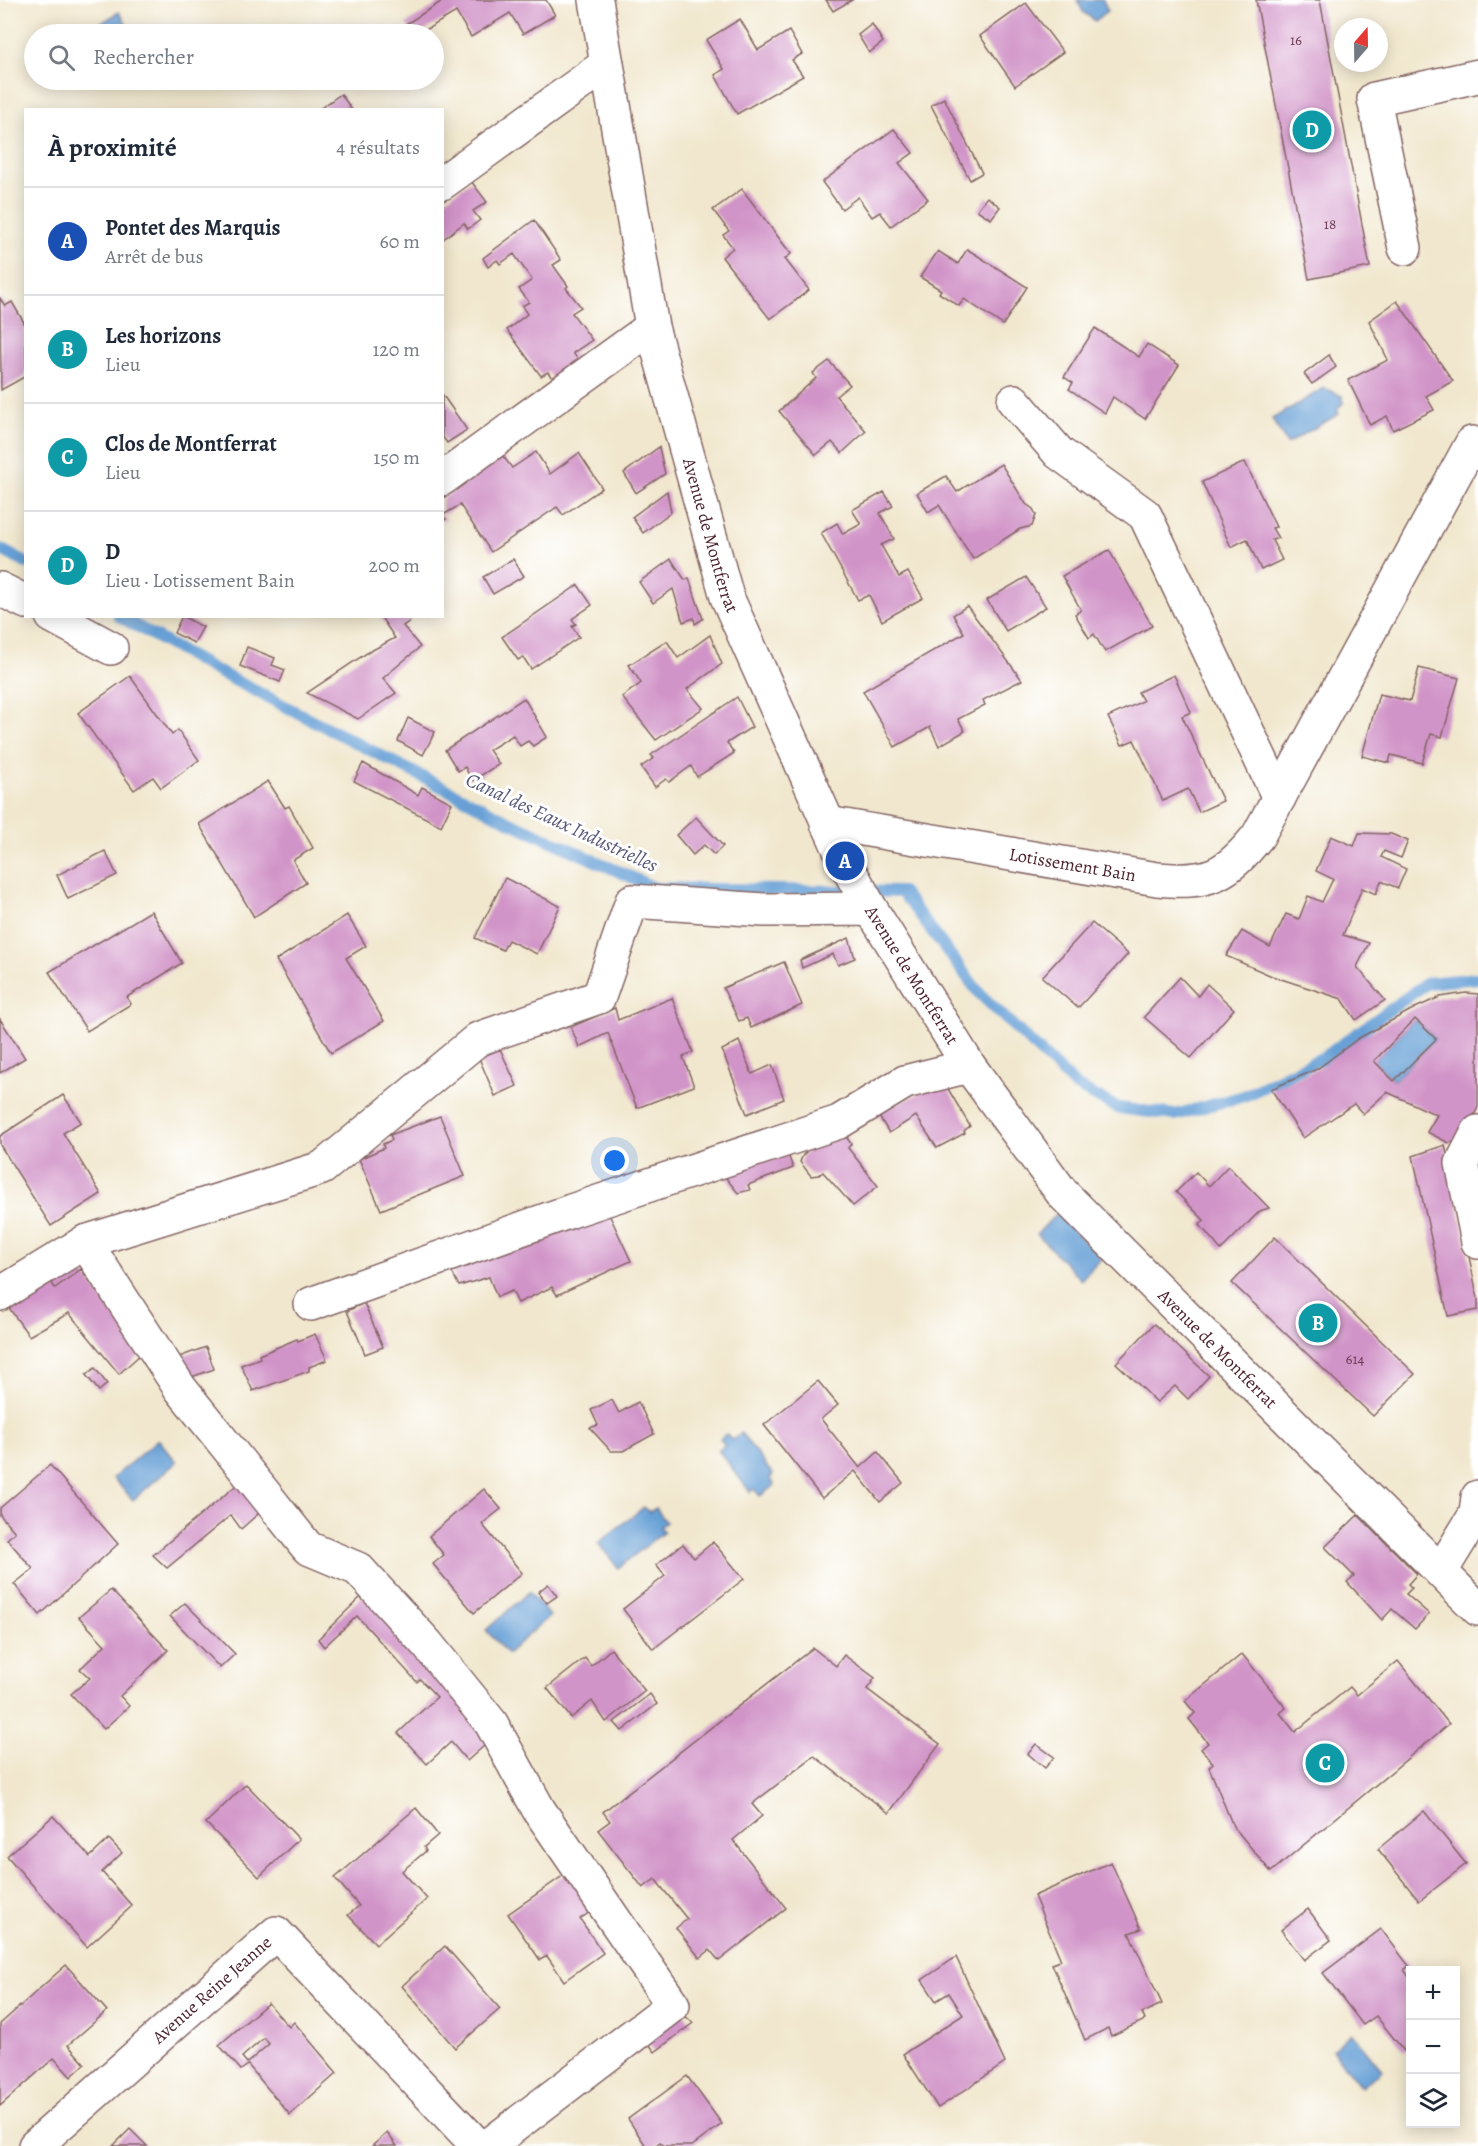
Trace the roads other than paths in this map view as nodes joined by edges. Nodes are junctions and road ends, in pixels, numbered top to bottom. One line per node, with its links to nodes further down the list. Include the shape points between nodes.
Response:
1 (596, 0): 2 (street, Avenue de Montferrat)
2 (607, 64): 4 (street); 6 (street, Avenue de Montferrat)
3 (1478, 76): 5 (street, via 1374,99)
4 (444, 182)
5 (1405, 248)
6 (652, 327): 9 (street); 15 (street, Avenue de Montferrat, via 727,597)
7 (1014, 401): 14 (street, via 1059,453 1145,515)
8 (1473, 443): 14 (street, Lotissement Bain)
9 (444, 478)
10 (0, 589): 11 (street)
11 (24, 601)
12 (56, 618): 13 (street)
13 (111, 648)
14 (1279, 798): 15 (street, Lotissement Bain, via 1239,860 1211,877 1185,882)
15 (827, 823): 16 (street, Avenue de Montferrat)
16 (870, 907): 17 (street, Avenue de Montferrat); 19 (street, via 764,910 632,901 599,997 478,1039 322,1168)
17 (969, 1066): 22 (street, via 905,1082 839,1122 571,1211); 24 (street, Avenue de Montferrat, via 1063,1194)
18 (1478, 1132): 20 (street, via 1462,1163)
19 (85, 1242): 21 (street); 28 (street, via 180,1388 308,1548 358,1569 427,1644 491,1724 540,1810 673,2005)
20 (1478, 1242)
21 (0, 1294)
22 (311, 1304)
23 (1478, 1497): 24 (street, via 1476,1515)
24 (1441, 1571): 25 (street, Avenue de Montferrat)
25 (1478, 1609)
26 (35, 2146): 27 (street, Avenue Reine Jeanne, via 276,1933)
27 (478, 2146)
28 (488, 2146)

